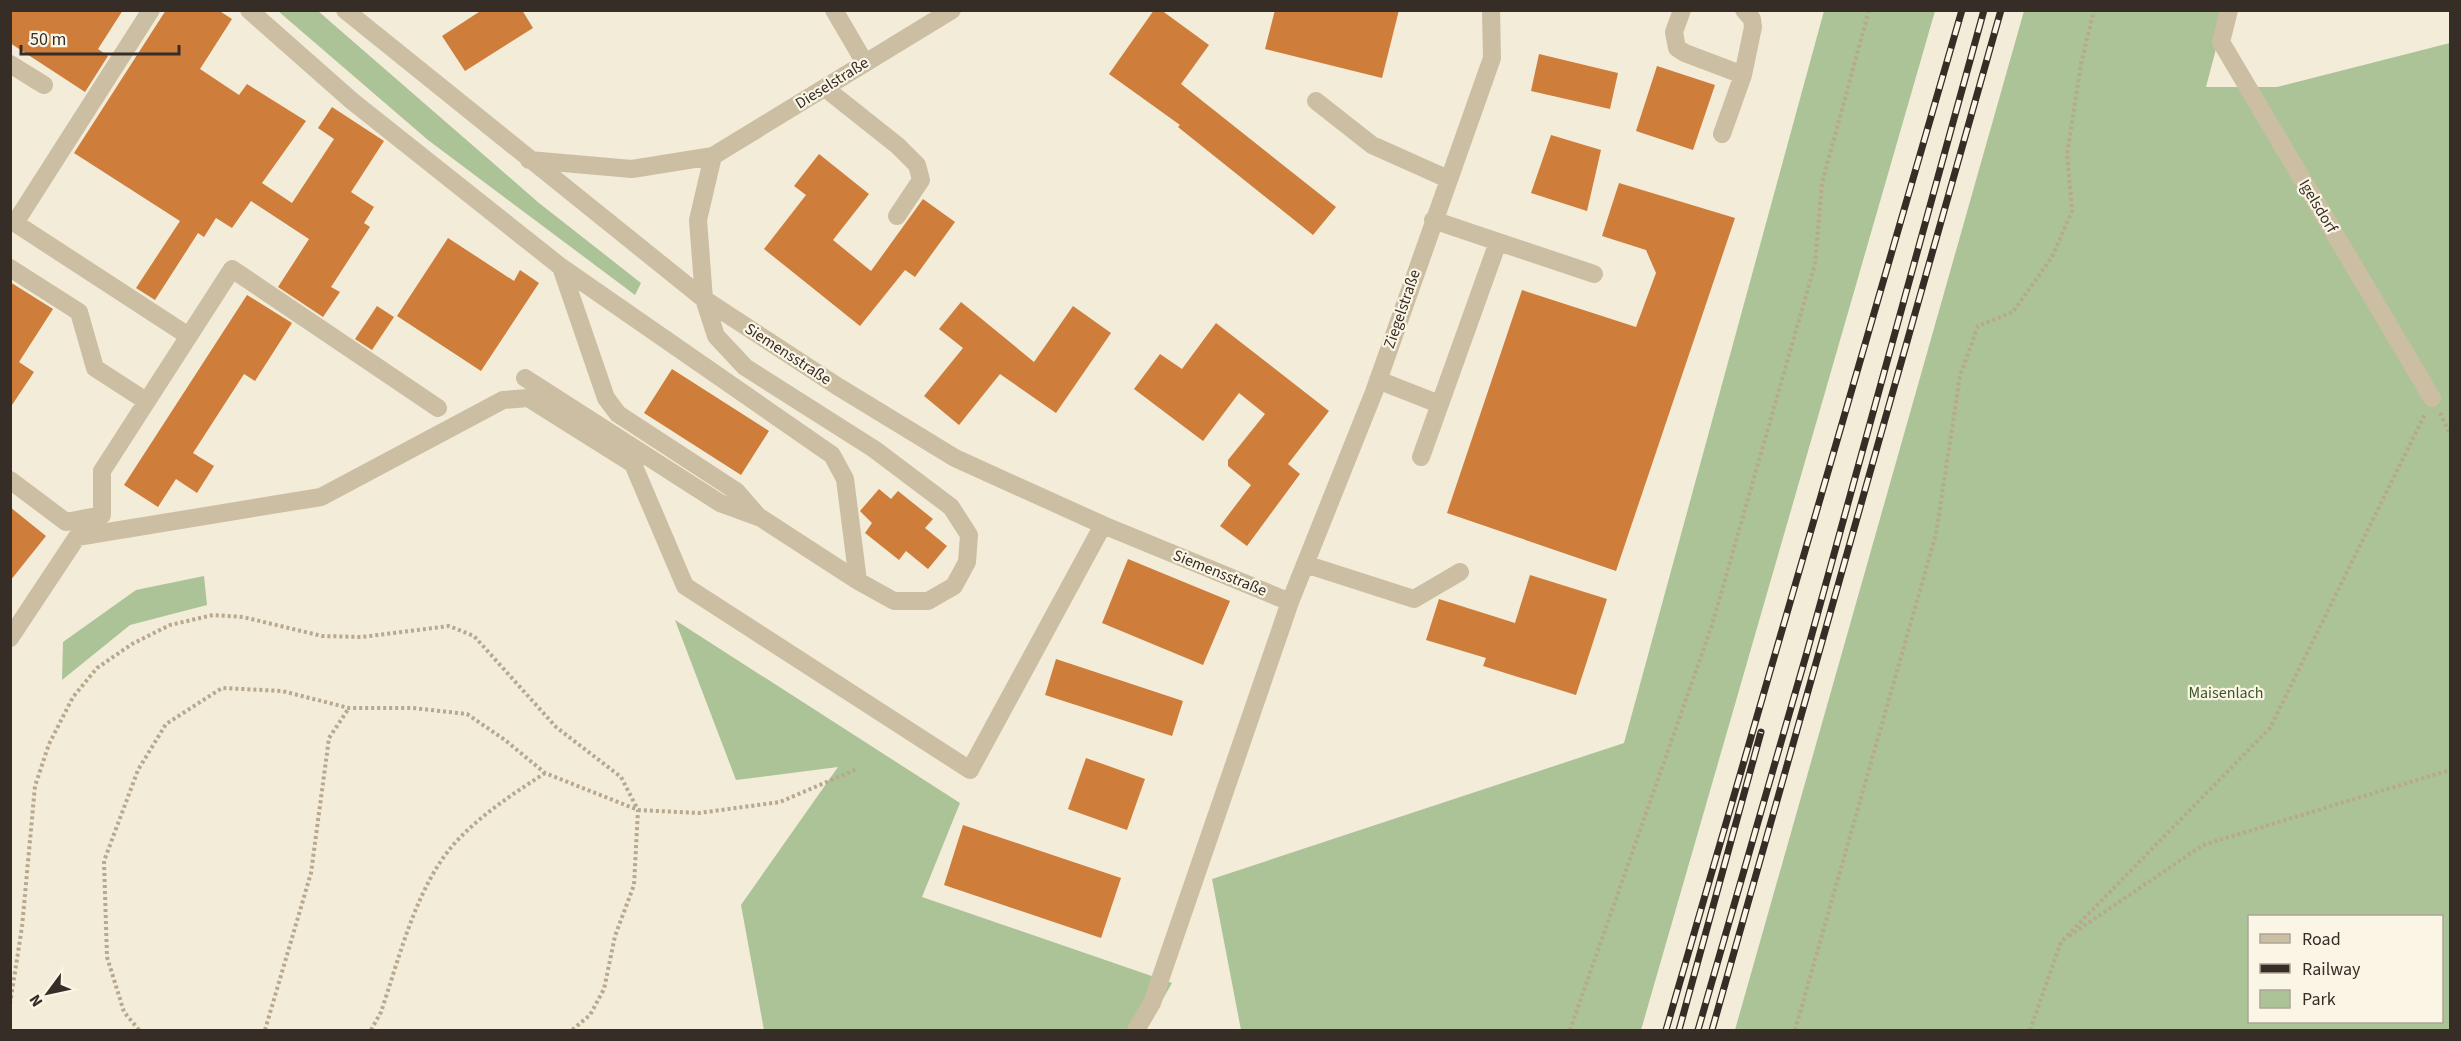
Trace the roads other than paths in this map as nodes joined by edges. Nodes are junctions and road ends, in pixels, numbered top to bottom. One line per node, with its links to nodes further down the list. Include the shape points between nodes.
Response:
1 (150, 10): 27 (street, via 15,223)
2 (249, 10): 23 (street, via 352,100)
3 (345, 10): 18 (street, Siemensstraße)
4 (834, 10): 10 (street)
5 (952, 10): 10 (street, Dieselstraße)
6 (1491, 10): 19 (street, Ziegelstraße, via 1492,58)
7 (1682, 10): 12 (street, via 1674,32 1677,48)
8 (1744, 10): 12 (street, via 1753,27)
9 (2229, 10): 30 (street, Igelsdorf, via 2221,42)
10 (865, 63): 14 (street, Dieselstraße)
11 (10, 64): 13 (street)
12 (1743, 75): 16 (street)
13 (44, 85)
14 (825, 88): 17 (street, Dieselstraße); 20 (street, via 917,165 921,180)
15 (1316, 101): 19 (street, via 1372,145)
16 (1722, 134)
17 (713, 156): 18 (street, Dieselstraße, via 632,169); 26 (street, via 698,220)
18 (529, 160): 26 (street, Siemensstraße)
19 (1448, 179): 21 (street, Ziegelstraße)
20 (897, 216)
21 (1433, 220): 22 (street); 29 (street, Ziegelstraße)
22 (1498, 242): 25 (street); 32 (street)
23 (561, 267): 36 (street, via 606,398 618,414 736,490); 40 (street, via 832,454 845,479)
24 (10, 268): 31 (street, via 79,312 94,368)
25 (1594, 274)
26 (704, 299): 37 (street, Siemensstraße, via 955,458); 40 (street, via 716,336 745,367 874,449 951,507 969,535 967,562 954,586 928,601 894,601)
27 (187, 335): 31 (street); 33 (street, via 232,269)
28 (525, 378): 36 (street, via 720,503)
29 (1378, 380): 32 (street); 38 (street, Ziegelstraße)
30 (2432, 398)
31 (146, 401): 35 (street, via 102,471 102,515 66,522)
32 (1439, 404): 34 (street)
33 (438, 408)
34 (1420, 457)
35 (10, 480)
36 (761, 518): 40 (street)
37 (1103, 525): 41 (street, Siemensstraße); 42 (street, via 970,770 685,586 633,464 528,398 503,400 321,497 77,537)
38 (1305, 564): 39 (street, via 1414,599); 41 (street, Ziegelstraße)
39 (1460, 572)
40 (858, 581)
41 (1290, 602): 43 (street, Ziegelstraße, via 1152,1003)
42 (10, 638)
43 (1136, 1030)

